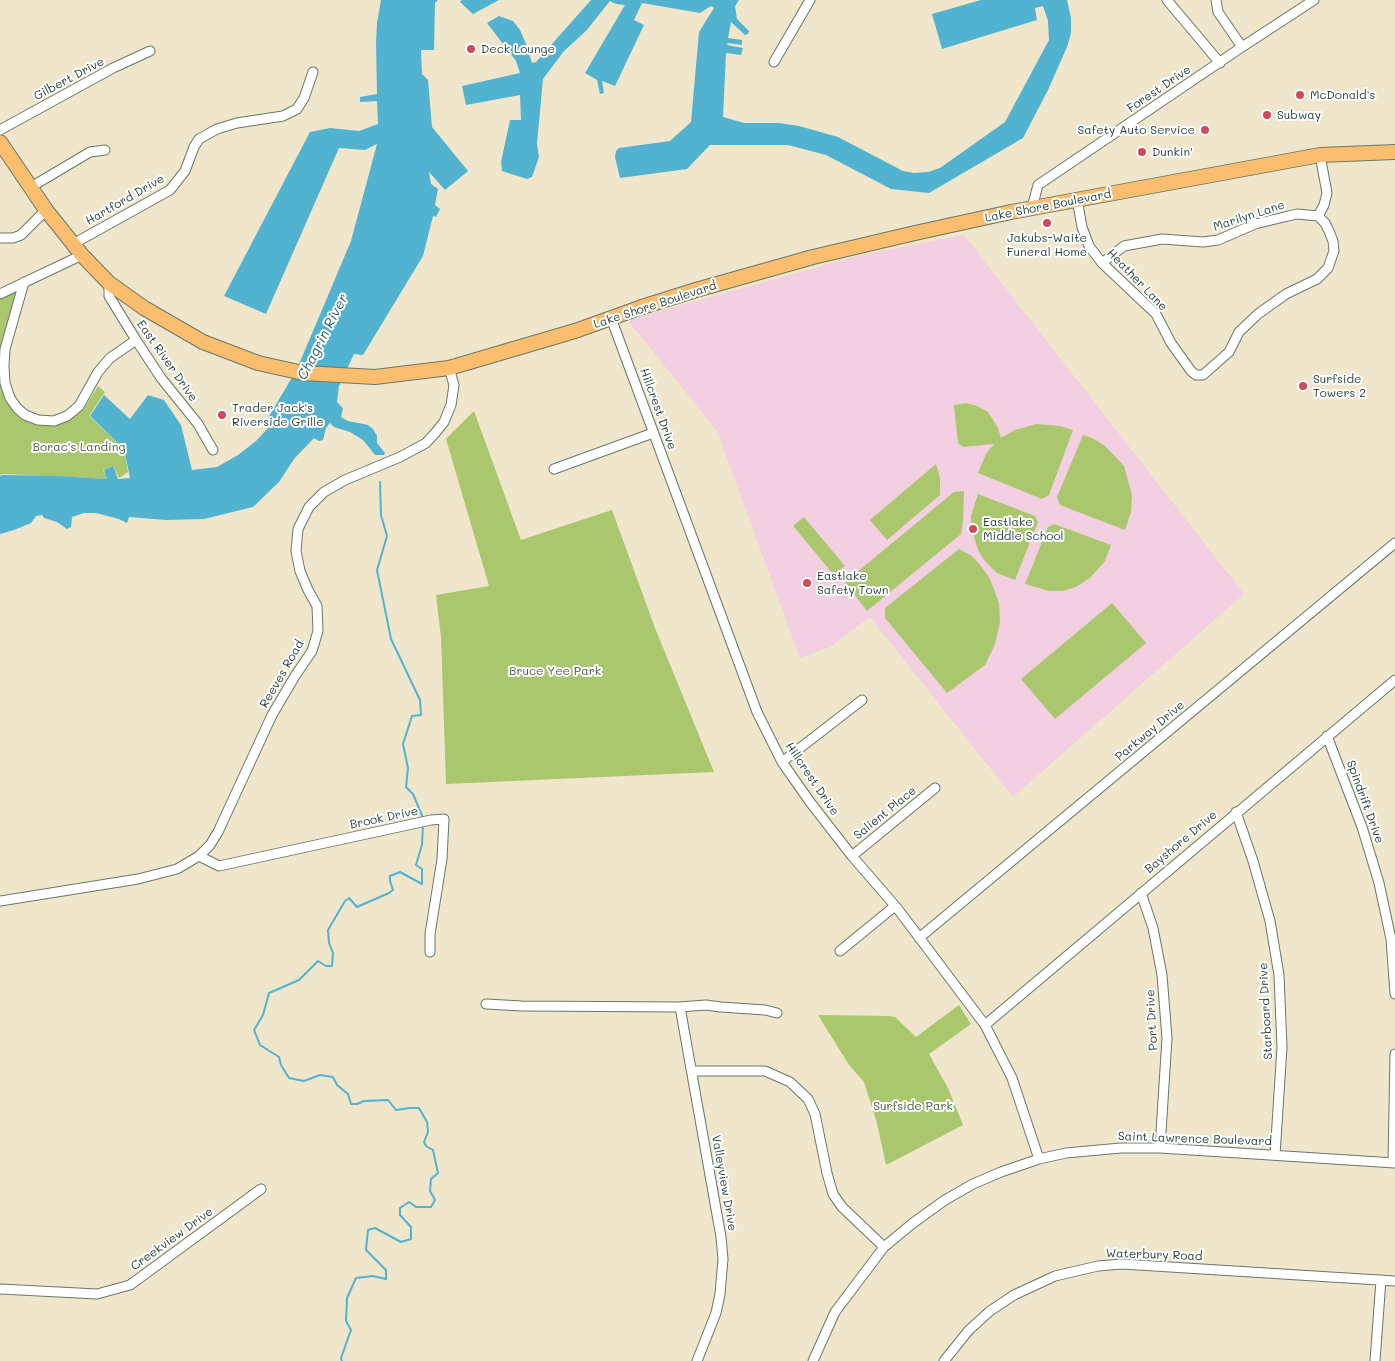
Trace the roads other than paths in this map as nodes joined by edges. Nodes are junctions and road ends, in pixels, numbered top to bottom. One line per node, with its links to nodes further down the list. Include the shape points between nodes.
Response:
1 (810, 0): 7 (street)
2 (1167, 0): 8 (street)
3 (1216, 0): 5 (street, via 1218,12)
4 (1314, 0): 5 (street, Forest Drive)
5 (1242, 47): 8 (street, Forest Drive)
6 (150, 51): 10 (street, Gilbert Drive)
7 (774, 62)
8 (1220, 63): 17 (street, Forest Drive, via 1038,185)
9 (313, 72): 21 (street, Hartford Drive, via 297,109 283,116 217,129 199,139 185,171 170,190)
10 (0, 130)
11 (0, 142): 15 (main road, Lake Shore Boulevard)
12 (105, 150): 15 (street, via 90,152)
13 (1395, 152): 14 (main road, Lake Shore Boulevard)
14 (1320, 155): 16 (main road, Lake Shore Boulevard); 19 (street, via 1327,193)
15 (31, 187): 18 (main road, Lake Shore Boulevard)
16 (1078, 199): 17 (main road, Lake Shore Boulevard); 23 (street, Heather Lane, via 1088,246)
17 (1032, 208): 27 (main road, Lake Shore Boulevard, via 823,254 679,295)
18 (46, 210): 20 (street, via 21,235); 21 (main road, Lake Shore Boulevard)
19 (1318, 216): 23 (street, Marilyn Lane, via 1296,214 1255,224 1218,240 1162,239 1124,246); 23 (street, Heather Lane, via 1333,241 1334,252 1328,268 1317,279 1286,294 1258,314 1239,332 1229,352 1203,375 1191,371 1156,314)
20 (0, 238)
21 (73, 244): 22 (main road, Lake Shore Boulevard)
22 (82, 255): 24 (street); 25 (main road, Lake Shore Boulevard)
23 (1102, 262)
24 (24, 282): 26 (street); 28 (street, via 5,349 5,382 10,398 26,415 54,421 67,416 79,406 110,358)
25 (109, 283): 28 (street, East River Drive, via 109,296); 29 (main road, Lake Shore Boulevard, via 144,308 203,342 258,363 303,373 374,377)
26 (0, 294)
27 (612, 318): 29 (main road, Lake Shore Boulevard); 30 (street, Hillcrest Drive)
28 (136, 340): 31 (street, East River Drive, via 198,424)
29 (450, 368): 40 (street, Reeves Road, via 454,385 451,405 444,422 426,443 324,492 309,508 298,529 296,551 300,570 317,606 318,631 312,652 272,715 218,832)
30 (653, 433): 32 (street); 37 (street, Hillcrest Drive, via 757,712)
31 (212, 450)
32 (554, 469)
33 (1395, 543): 45 (street, Parkway Drive)
34 (1395, 680): 36 (street, Bayshore Drive)
35 (862, 700): 37 (street)
36 (1327, 736): 39 (street, Bayshore Drive); 48 (street, Spindrift Drive, via 1379,882 1391,939)
37 (782, 762): 41 (street, Hillcrest Drive)
38 (935, 788): 41 (street, Salient Place)
39 (1236, 812): 42 (street, Bayshore Drive); 56 (street, Starboard Drive, via 1270,921 1278,975 1282,1047)
40 (199, 856): 43 (street, Reeves Road, via 177,870 138,879); 47 (street, Brook Drive, via 219,866 444,819)
41 (852, 856): 44 (street, Hillcrest Drive)
42 (1141, 893): 52 (street, Bayshore Drive); 55 (street, Port Drive, via 1153,928 1166,1020)
43 (0, 901)
44 (895, 906): 45 (street, Hillcrest Drive); 46 (street)
45 (919, 938): 52 (street, Hillcrest Drive)
46 (840, 951)
47 (430, 952)
48 (1395, 994)
49 (486, 1004): 50 (street)
50 (680, 1007): 51 (street, via 706,1005); 54 (street, Valleyview Drive)
51 (777, 1013)
52 (985, 1025): 57 (street, Hillcrest Drive, via 1012,1078)
53 (1395, 1054): 58 (street)
54 (692, 1071): 60 (street, via 765,1071 790,1082 808,1099 815,1114 833,1194); 64 (street, Valleyview Drive, via 723,1259 716,1313)
55 (1160, 1148): 56 (street, Saint Lawrence Boulevard); 57 (street, Saint Lawrence Boulevard, via 1091,1150)
56 (1275, 1155): 58 (street, Saint Lawrence Boulevard)
57 (1039, 1159): 60 (street, Saint Lawrence Boulevard, via 1001,1172 945,1200)
58 (1394, 1163)
59 (261, 1189): 63 (street, Creekview Drive, via 130,1285 97,1294)
60 (884, 1247): 65 (street, Saint Lawrence Boulevard, via 835,1312)
61 (1381, 1280): 62 (street, Waterbury Road); 66 (street, Waterbury Road, via 1122,1264 1098,1266 1055,1276 1014,1296 969,1330); 67 (street)
62 (1395, 1281)
63 (0, 1289)
64 (697, 1361)
65 (813, 1361)
66 (944, 1361)
67 (1375, 1361)

